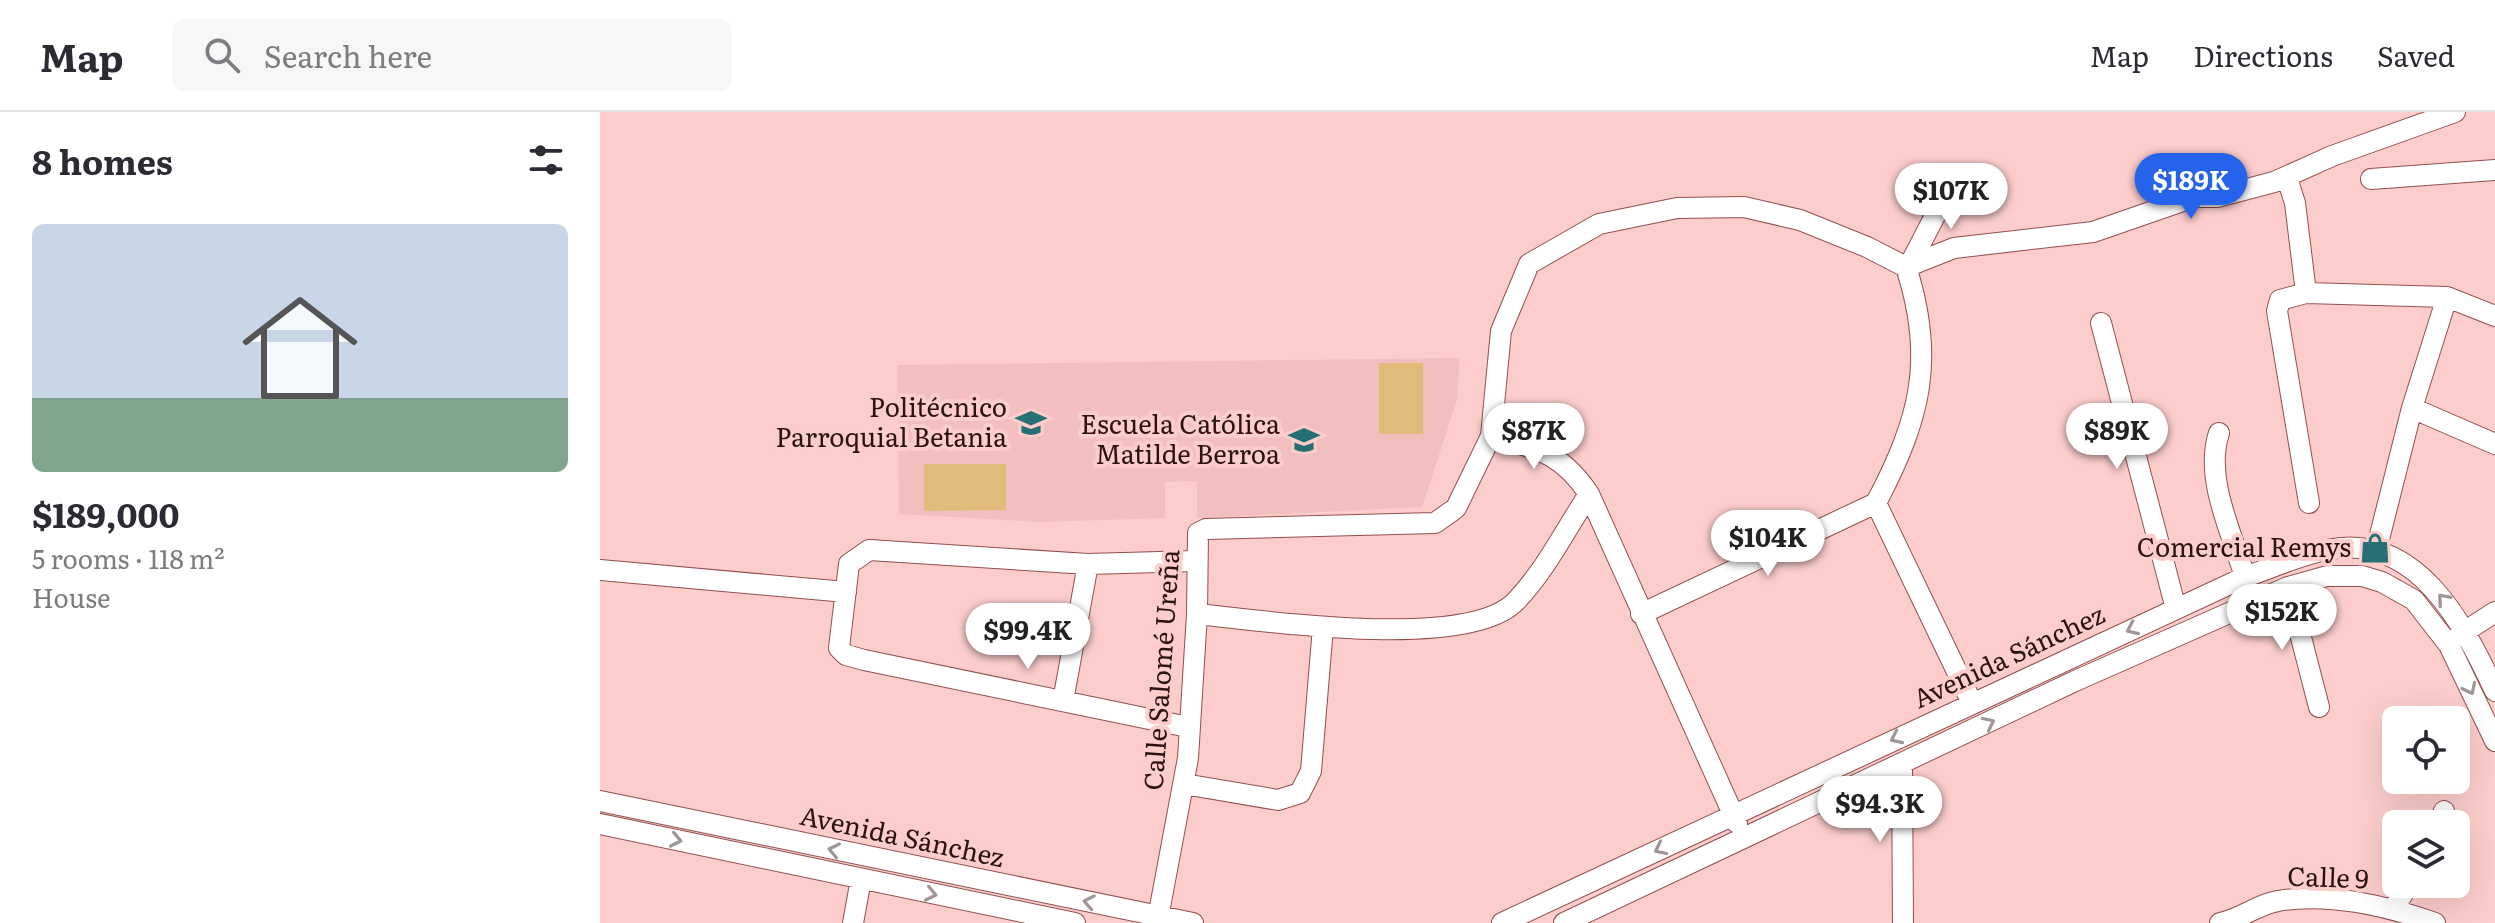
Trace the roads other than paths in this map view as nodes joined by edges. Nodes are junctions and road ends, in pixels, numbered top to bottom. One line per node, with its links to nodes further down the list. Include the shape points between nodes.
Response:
1 (2455, 112): 4 (street, via 2332,156)
2 (2495, 170): 5 (street)
3 (1955, 177): 6 (street)
4 (2287, 178): 6 (street, via 2217,197 2194,197 2093,232 1954,248); 7 (street)
5 (2371, 179)
6 (1908, 267): 13 (street, Calle Salomé Ureña, via 1800,220 1744,207 1677,208 1599,224 1529,264 1501,331); 16 (street, via 1923,334 1917,398 1901,455)
7 (2306, 293): 8 (street); 17 (street, via 2280,300 2277,311)
8 (2447, 297): 9 (street); 11 (street)
9 (2495, 316)
10 (2101, 323): 25 (street)
11 (2412, 408): 14 (street); 18 (street)
12 (2219, 433): 22 (street, via 2216,475)
13 (1491, 436): 15 (street, via 1551,453 1573,470); 19 (street, Calle Salomé Ureña, via 1456,508 1435,523 1206,529 1198,533)
14 (2495, 444)
15 (1589, 494): 28 (street); 29 (street, via 1515,603 1478,621 1407,630)
16 (1876, 503): 28 (street); 34 (street)
17 (2309, 503)
18 (2376, 551): 22 (street, Avenida Sánchez, via 2327,549); 30 (street, Avenida Sánchez, one-way to 18, via 2433,587)
19 (1195, 561): 20 (street); 27 (street, Calle Salomé Ureña)
20 (1088, 564): 24 (street, via 869,550 849,564); 33 (street)
21 (600, 570): 24 (street)
22 (2245, 577): 25 (street, Avenida Sánchez)
23 (2288, 587): 31 (street, Avenida Sánchez, via 2346,574 2382,582 2414,600); 35 (street); 38 (street, Avenida Sánchez, one-way to 23)
24 (846, 592): 33 (street, via 839,648 846,655)
25 (2176, 609): 34 (street, Avenida Sánchez, one-way to 34)
26 (2495, 612): 30 (street)
27 (1197, 614): 29 (street); 36 (street, Calle Salomé Ureña)
28 (1641, 614): 41 (street)
29 (1323, 627): 39 (street, via 1311,771 1300,793 1278,800)
30 (2466, 630): 31 (street); 32 (street, Avenida Sánchez)
31 (2449, 645): 37 (street, Avenida Sánchez, one-way to 37)
32 (2495, 691)
33 (1063, 701): 36 (street)
34 (1972, 703): 41 (street, Avenida Sánchez, one-way to 41)
35 (2319, 707)
36 (1188, 727): 39 (street, Calle Salomé Ureña)
37 (2495, 741)
38 (1902, 765): 43 (street, Avenida Sánchez); 58 (street)
39 (1184, 784): 51 (street, Calle Salomé Ureña)
40 (600, 801): 45 (street, Avenida Sánchez, one-way to 40)
41 (1732, 814): 43 (street); 46 (street, Avenida Sánchez, one-way to 46)
42 (600, 824): 44 (street, Avenida Sánchez, one-way to 44)
43 (1743, 838): 48 (street, Avenida Sánchez)
44 (861, 879): 50 (street, Avenida Sánchez, one-way to 50); 53 (street)
45 (994, 883): 50 (street); 51 (street, Avenida Sánchez, one-way to 45)
46 (1588, 884): 48 (street); 56 (street, Avenida Sánchez)
47 (2400, 898): 49 (street)
48 (1602, 907): 57 (street, Avenida Sánchez)
49 (2394, 908): 52 (street, Calle 9, via 2360,901 2276,901); 59 (street, Calle 9)
50 (1010, 916): 54 (street, Avenida Sánchez)
51 (1158, 919): 55 (street, Avenida Sánchez)
52 (2233, 922)
53 (853, 923)
54 (1075, 923)
55 (1193, 923)
56 (1502, 923)
57 (1564, 923)
58 (1903, 923)
59 (2435, 923)

